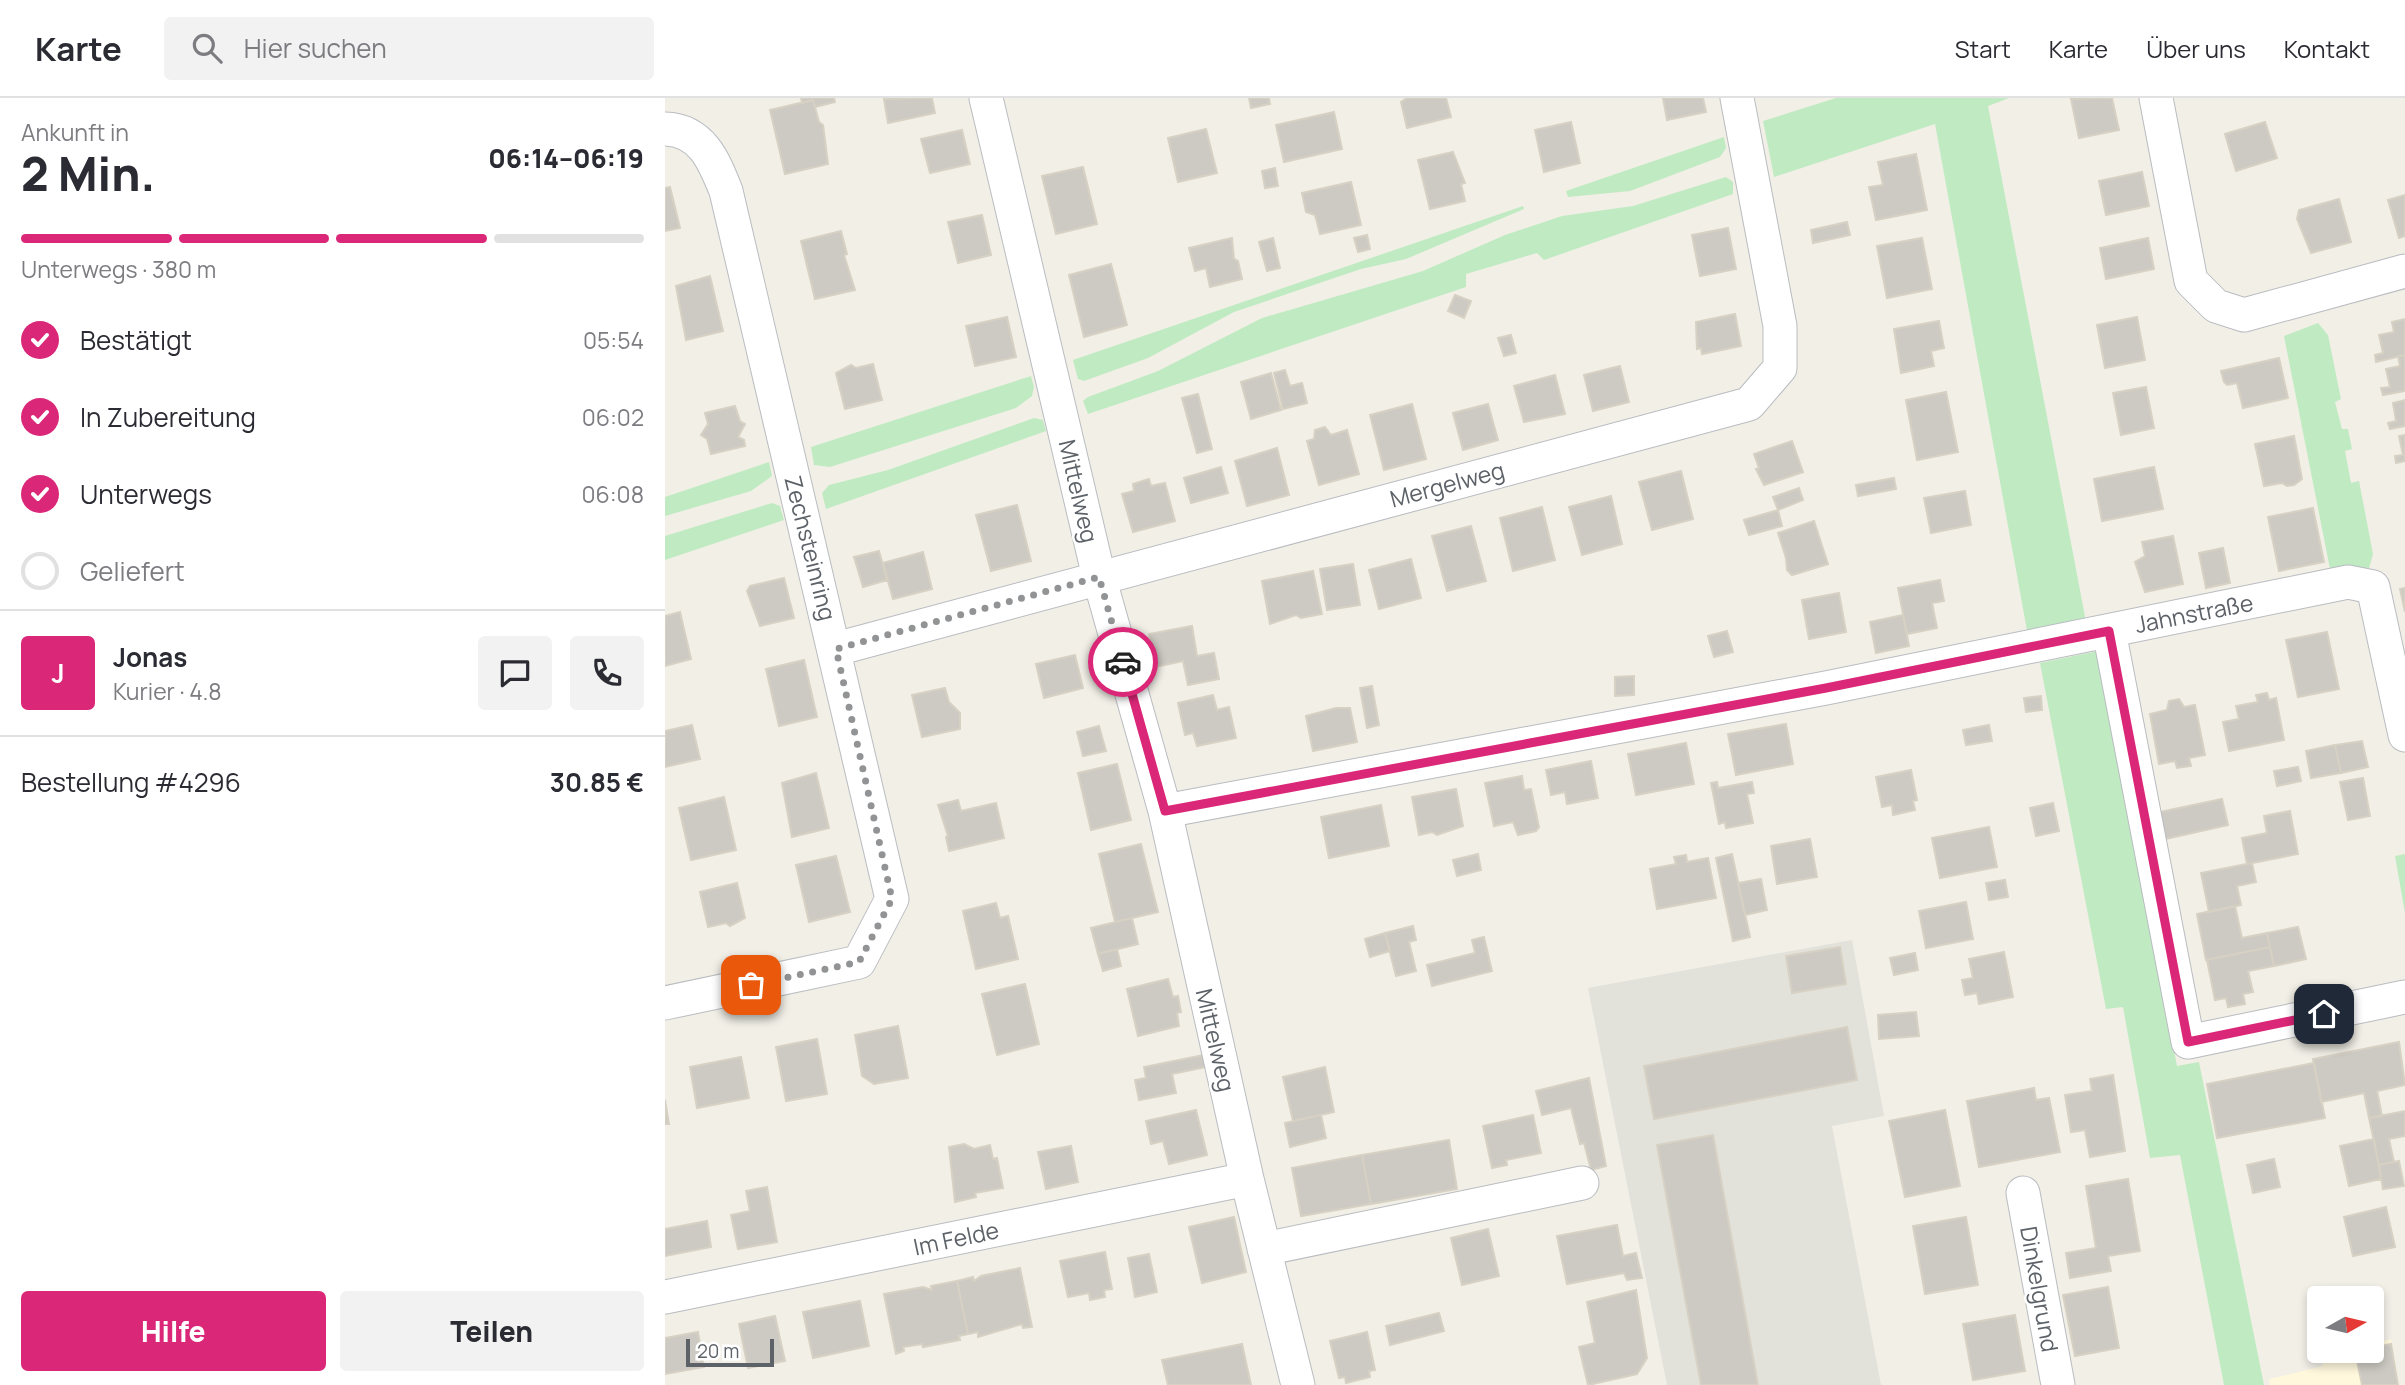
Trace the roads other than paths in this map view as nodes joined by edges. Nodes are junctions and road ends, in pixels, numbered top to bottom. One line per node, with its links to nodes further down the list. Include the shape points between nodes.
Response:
1 (986, 98): 6 (street, Mittelweg)
2 (1737, 98): 6 (street, Mergelweg, via 1780,326 1780,368 1749,404)
3 (2156, 98): 5 (street, via 2191,281 2216,306 2244,315)
4 (665, 129): 8 (street, Zechsteinring, via 681,130 709,151 726,191)
5 (2405, 271)
6 (1099, 577): 8 (street, Mergelweg); 10 (street, Mittelweg)
7 (2109, 631): 9 (street, Jahnstraße, via 2348,582 2373,587); 10 (street, Jahnstraße); 12 (street, via 2188,1042)
8 (836, 649): 11 (street, Zechsteinring, via 892,899 859,962)
9 (2405, 735)
10 (1165, 811): 13 (street, Mittelweg)
11 (667, 996)
12 (2405, 997)
13 (1247, 1178): 16 (street, Mittelweg); 17 (street, Im Felde)
14 (1582, 1184): 16 (street)
15 (2023, 1193): 19 (street, Dinkelgrund)
16 (1264, 1250): 18 (street, Mittelweg)
17 (665, 1297)
18 (1298, 1385)
19 (2058, 1385)

